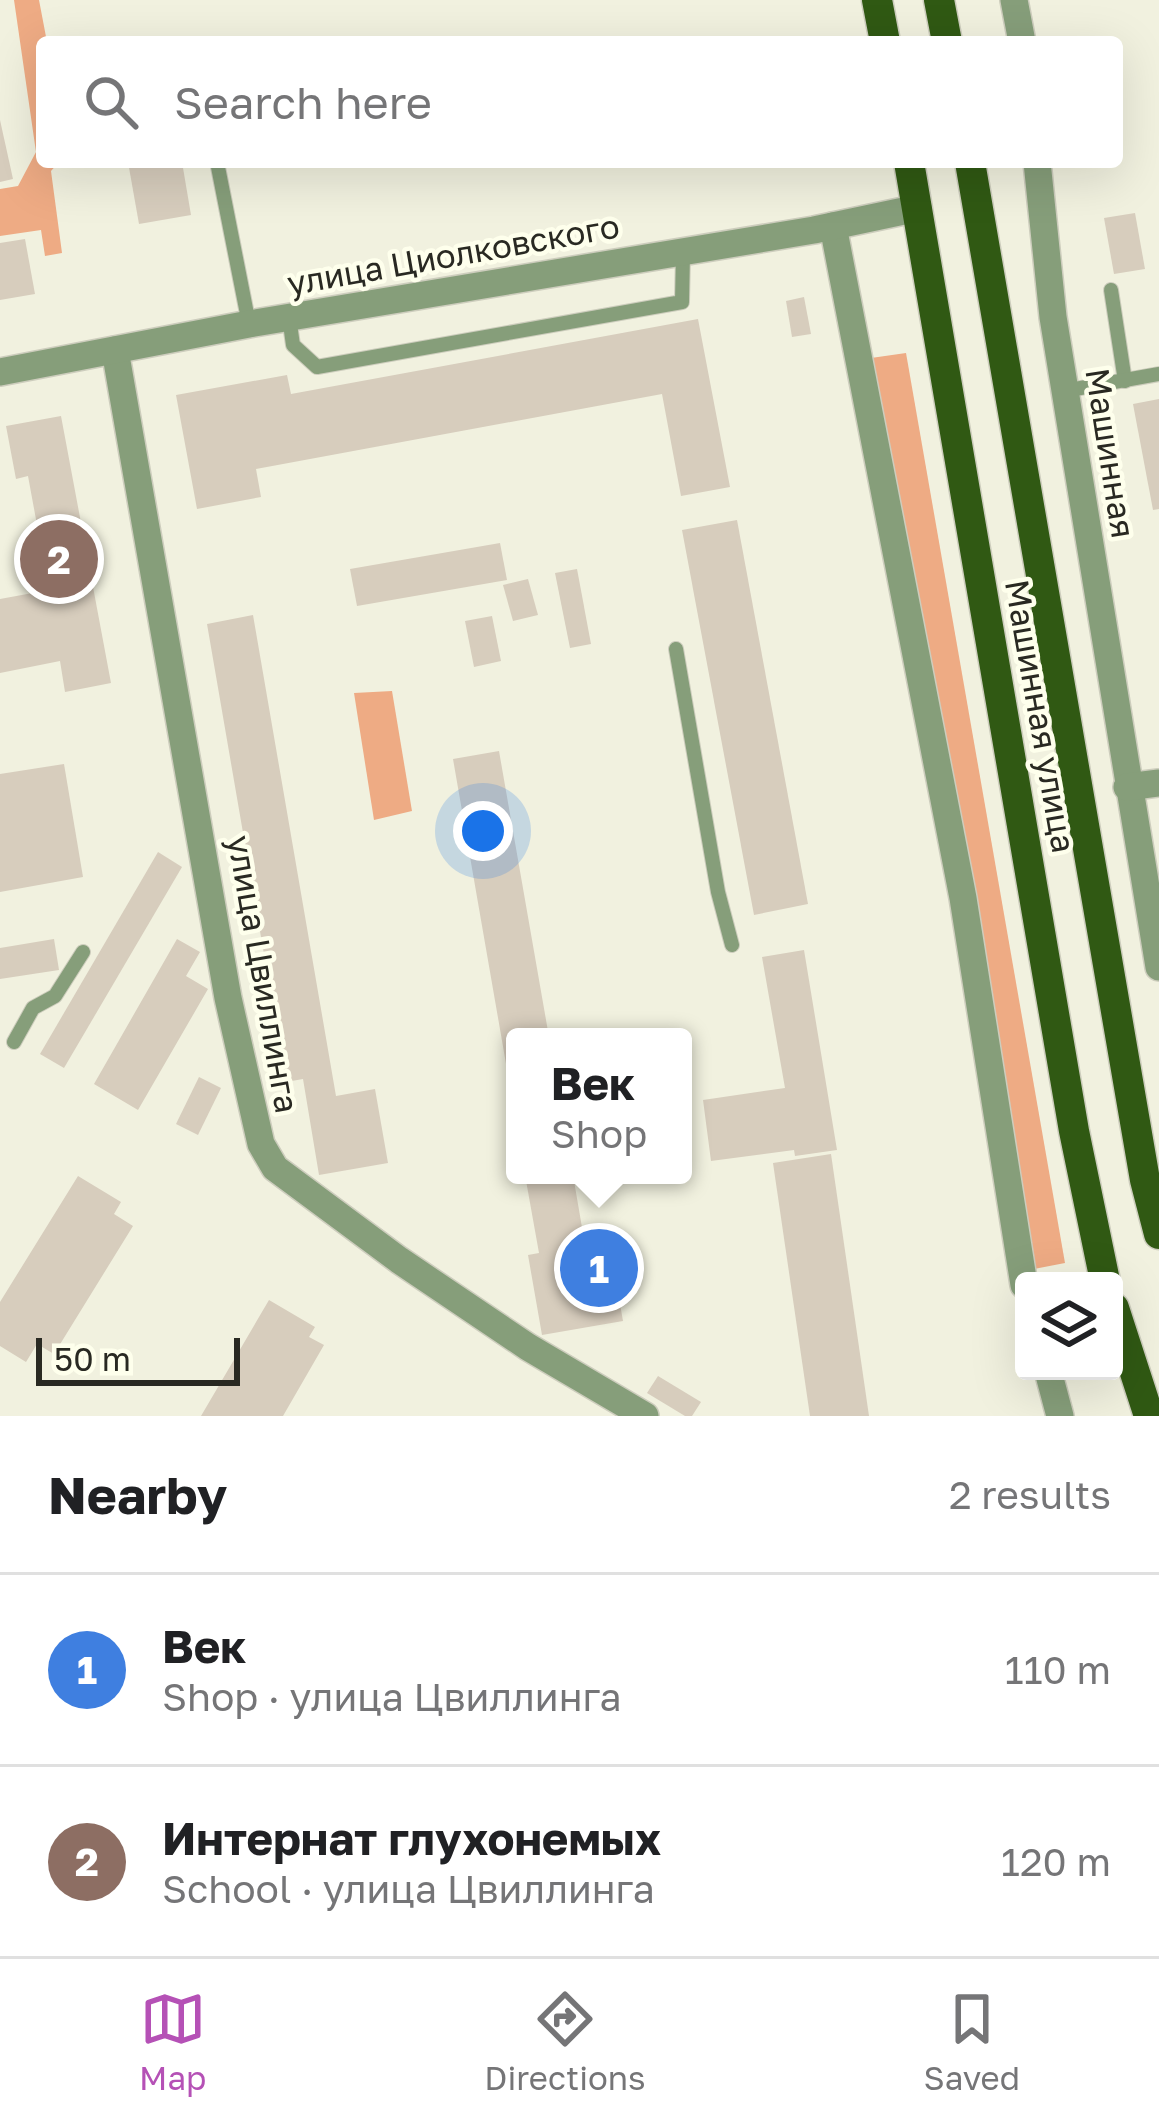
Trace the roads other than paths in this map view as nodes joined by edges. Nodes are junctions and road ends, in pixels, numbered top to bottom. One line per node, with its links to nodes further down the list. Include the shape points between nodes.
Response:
1 (877, 0): 4 (main road)
2 (939, 0): 5 (main road)
3 (1014, 0): 6 (street)
4 (884, 36)
5 (946, 36)
6 (1021, 36)
7 (218, 168): 16 (lane)
8 (910, 168): 11 (main road, Машинная улица)
9 (971, 168): 29 (main road, Машинная улица)
10 (1038, 168): 21 (street, Машинная)
11 (918, 208): 12 (street, улица Циолковского); 31 (main road, Машинная улица)
12 (833, 226): 13 (street, улица Циолковского); 30 (street, via 963,898)
13 (683, 251): 15 (street, улица Циолковского); 15 (lane, via 682,302 317,367 293,345)
14 (1111, 290): 20 (lane)
15 (289, 317): 16 (street, улица Циолковского)
16 (249, 324): 17 (street, улица Циолковского)
17 (115, 350): 18 (street, улица Циолковского); 34 (street, улица Цвиллинга, via 228,998 261,1144 275,1168 382,1248)
18 (0, 372)
19 (1159, 374): 20 (lane)
20 (1125, 381): 21 (lane)
21 (1064, 391): 24 (street, Машинная)
22 (676, 649): 25 (lane)
23 (1159, 783): 24 (street)
24 (1127, 787): 27 (street, Машинная)
25 (732, 945)
26 (83, 952): 28 (lane)
27 (1159, 967)
28 (14, 1042)
29 (1159, 1234)
30 (1022, 1272)
31 (1104, 1272)
32 (1123, 1337): 36 (main road)
33 (1050, 1380): 35 (street)
34 (645, 1416)
35 (1060, 1416)
36 (1148, 1416)

